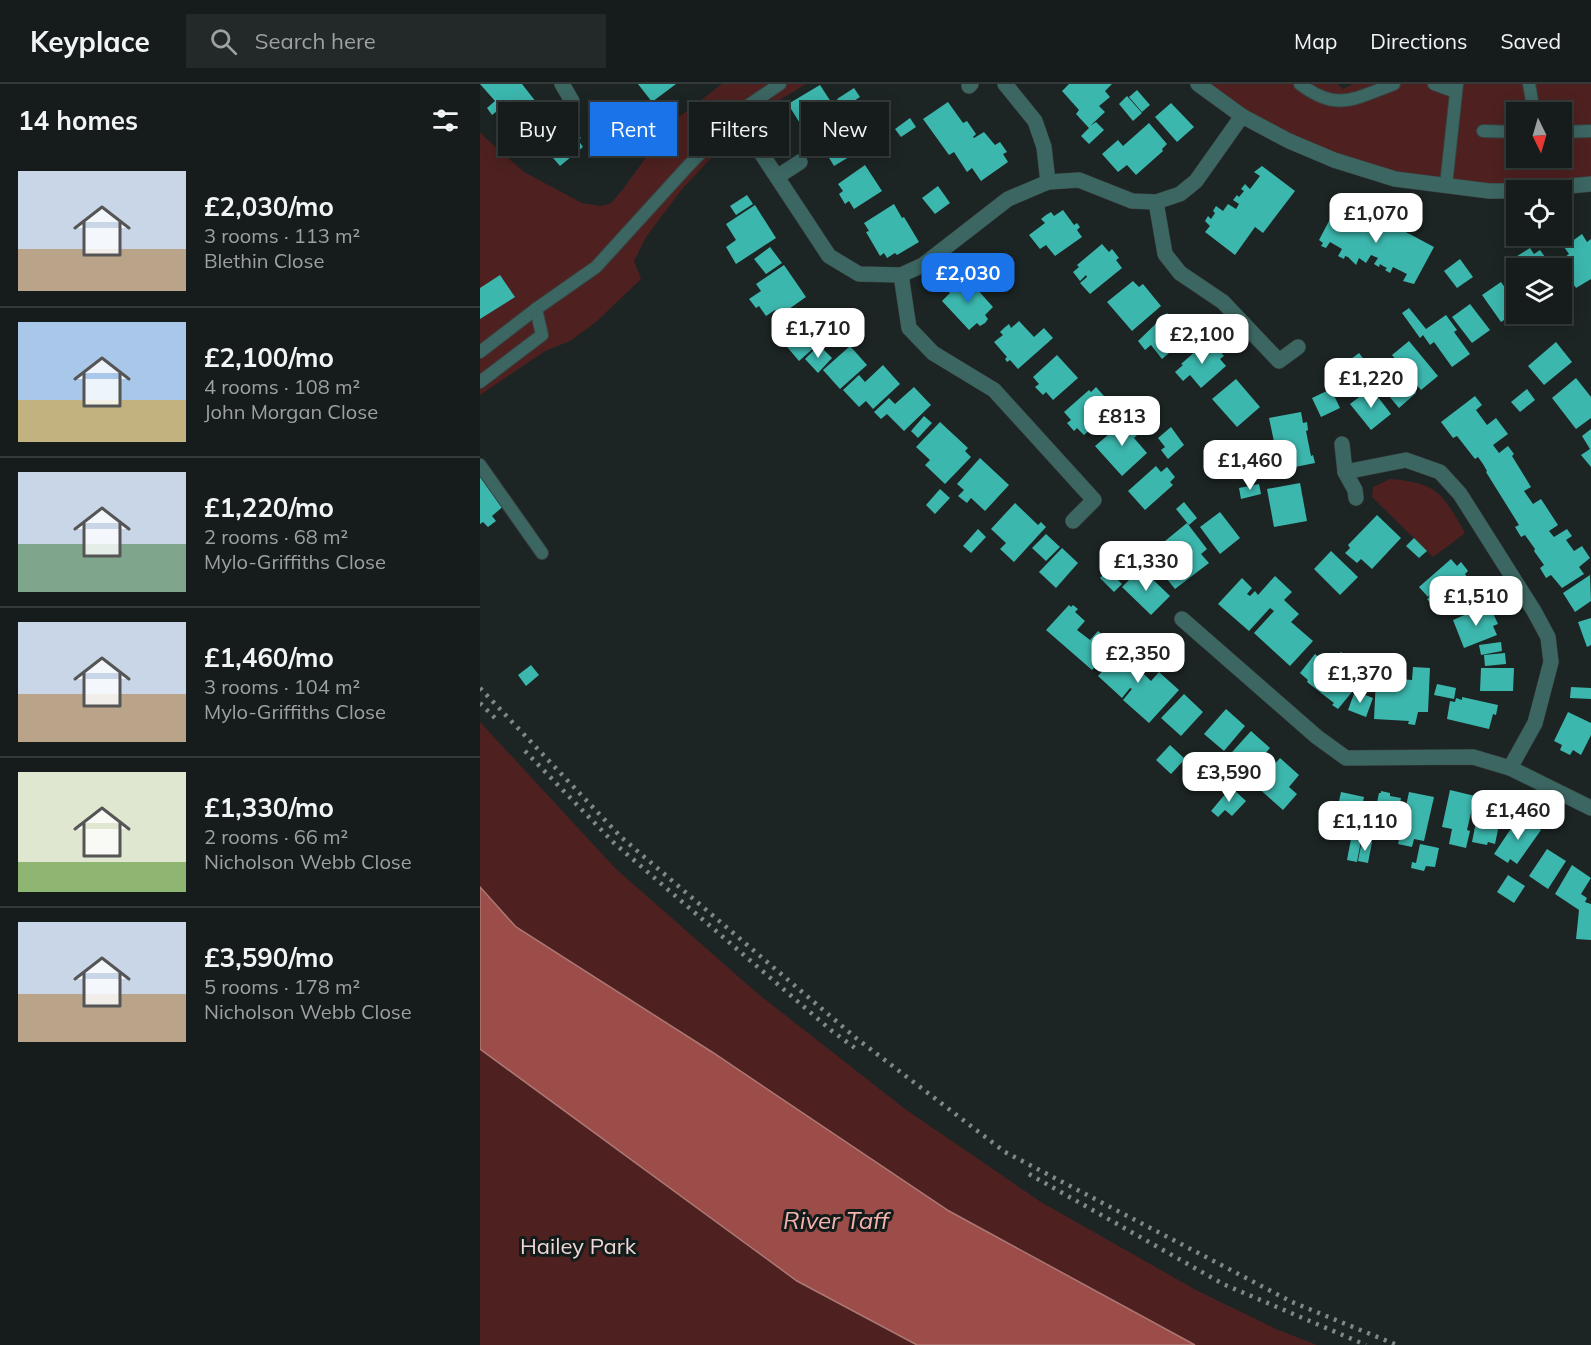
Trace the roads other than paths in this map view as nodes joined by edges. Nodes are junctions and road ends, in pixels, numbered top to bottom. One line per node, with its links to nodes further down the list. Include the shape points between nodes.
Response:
1 (562, 84): 10 (street)
2 (780, 84): 27 (lane, via 743,109 596,267)
3 (1005, 84): 20 (street, via 1035,121 1044,147)
4 (1198, 84): 12 (street)
5 (1300, 84): 6 (lane, via 1331,101 1356,100)
6 (1394, 84)
7 (1434, 84): 9 (lane)
8 (1529, 84): 11 (lane)
9 (1456, 88): 22 (lane)
10 (572, 101)
11 (1532, 102)
12 (1242, 116): 22 (street, via 1334,160 1395,179); 25 (street, via 1196,181 1180,194)
13 (1483, 131): 15 (lane)
14 (1591, 131): 16 (lane)
15 (1506, 132)
16 (1572, 132)
17 (763, 156): 19 (street)
18 (800, 162): 19 (street)
19 (777, 177): 26 (street, via 829,256 858,274)
20 (1048, 182): 25 (street, via 1079,180 1132,201); 26 (street, via 1008,199 923,265)
21 (1591, 184): 23 (street)
22 (1446, 185): 24 (street)
23 (1572, 186)
24 (1506, 191)
25 (1156, 202): 28 (street, via 1165,254 1180,273 1223,302 1278,361)
26 (901, 275): 35 (street, via 909,328 933,353 994,390 1094,500)
27 (536, 309): 29 (lane); 30 (lane, via 542,335)
28 (1298, 347)
29 (480, 352)
30 (480, 382)
31 (1342, 444): 33 (street)
32 (480, 465): 36 (lane)
33 (1345, 472): 34 (street); 38 (street, via 1406,460 1440,472 1460,494 1534,611 1548,637 1551,663 1535,723)
34 (1356, 498)
35 (1073, 521)
36 (543, 553)
37 (1182, 619): 38 (street, via 1346,758 1473,757)
38 (1510, 768): 39 (street)
39 (1591, 808)

